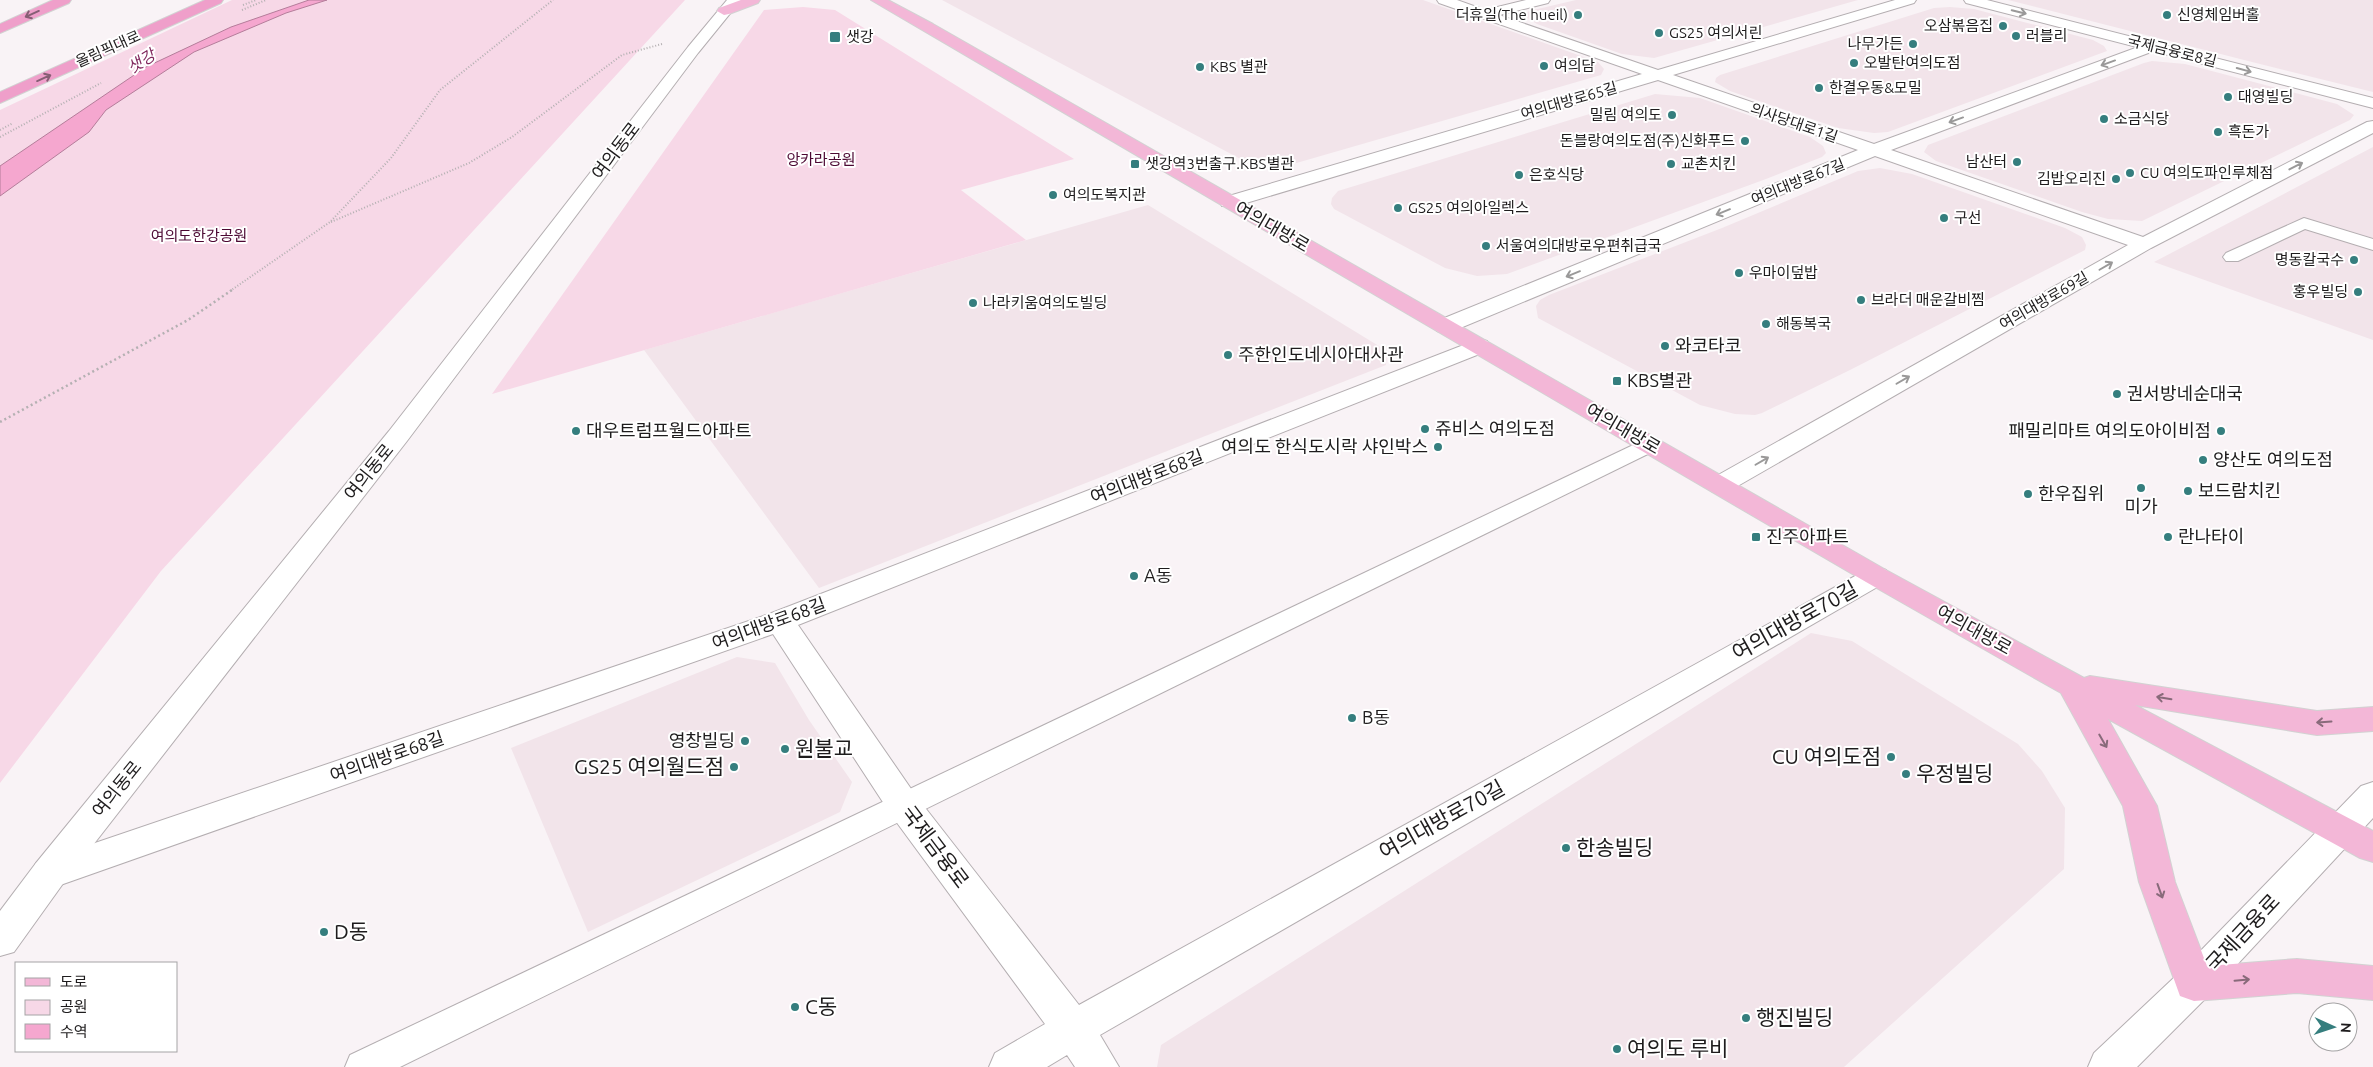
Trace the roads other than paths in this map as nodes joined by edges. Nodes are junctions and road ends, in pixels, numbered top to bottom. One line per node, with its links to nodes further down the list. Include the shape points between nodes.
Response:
1 (64, 0): 12 (highway, one-way to 12)
2 (216, 0): 15 (highway, 올림픽대로, one-way to 2)
3 (753, 0): 10 (main road)
4 (865, 0): 9 (main road)
5 (1444, 0): 11 (street, 의사당대로1길)
6 (1543, 0): 11 (street)
7 (1909, 0): 14 (street, 여의대방로65길)
8 (1972, 0): 13 (street, 국제금융로8길, one-way to 13)
9 (883, 1): 19 (main road, 여의대방로)
10 (729, 5): 35 (street, 여의동로, via 398,436)
11 (1484, 14): 14 (street, 의사당대로1길)
12 (0, 29)
13 (2154, 46): 16 (street, 국제금융로8길, one-way to 16); 18 (street, 여의대방로67길, one-way to 18)
14 (1658, 75): 18 (street, 의사당대로1길); 19 (street, 여의대방로65길)
15 (0, 98)
16 (2373, 103)
17 (2373, 126): 20 (street, 여의대방로69길, one-way to 17)
18 (1874, 150): 20 (street, 의사당대로1길); 23 (street, 여의대방로67길, one-way to 23)
19 (1229, 202): 23 (main road, 여의대방로)
20 (2144, 244): 26 (street, 여의대방로69길, one-way to 20)
21 (2373, 245): 22 (lane, via 2304,223)
22 (2232, 258)
23 (1445, 326): 24 (main road, 여의대방로)
24 (1479, 346): 25 (main road, 여의대방로); 28 (street, 여의대방로68길)
25 (1650, 444): 26 (main road, 여의대방로); 32 (lane)
26 (1720, 485): 27 (main road, 여의대방로)
27 (1876, 576): 29 (main road, 여의대방로); 39 (street, 여의대방로70길)
28 (780, 621): 32 (street, 국제금융로); 35 (street, 여의대방로68길)
29 (2070, 683): 30 (main road, one-way to 29, via 2317,723); 33 (main road, 여의대방로); 37 (main road, one-way to 37, via 2140,806 2157,882)
30 (2373, 718)
31 (2373, 794): 33 (street, 국제금융로)
32 (904, 806): 39 (street, 국제금융로); 40 (lane)
33 (2340, 830): 34 (main road, 여의대방로); 37 (street, 국제금융로)
34 (2373, 848)
35 (49, 874): 36 (street, 여의동로)
36 (0, 940)
37 (2194, 984): 38 (main road, one-way to 38, via 2297,976); 43 (street, 국제금융로)
38 (2373, 984)
39 (1073, 1029): 41 (street, 여의대방로70길); 42 (street, 국제금융로)
40 (363, 1067)
41 (1010, 1067)
42 (1098, 1067)
43 (2109, 1067)

